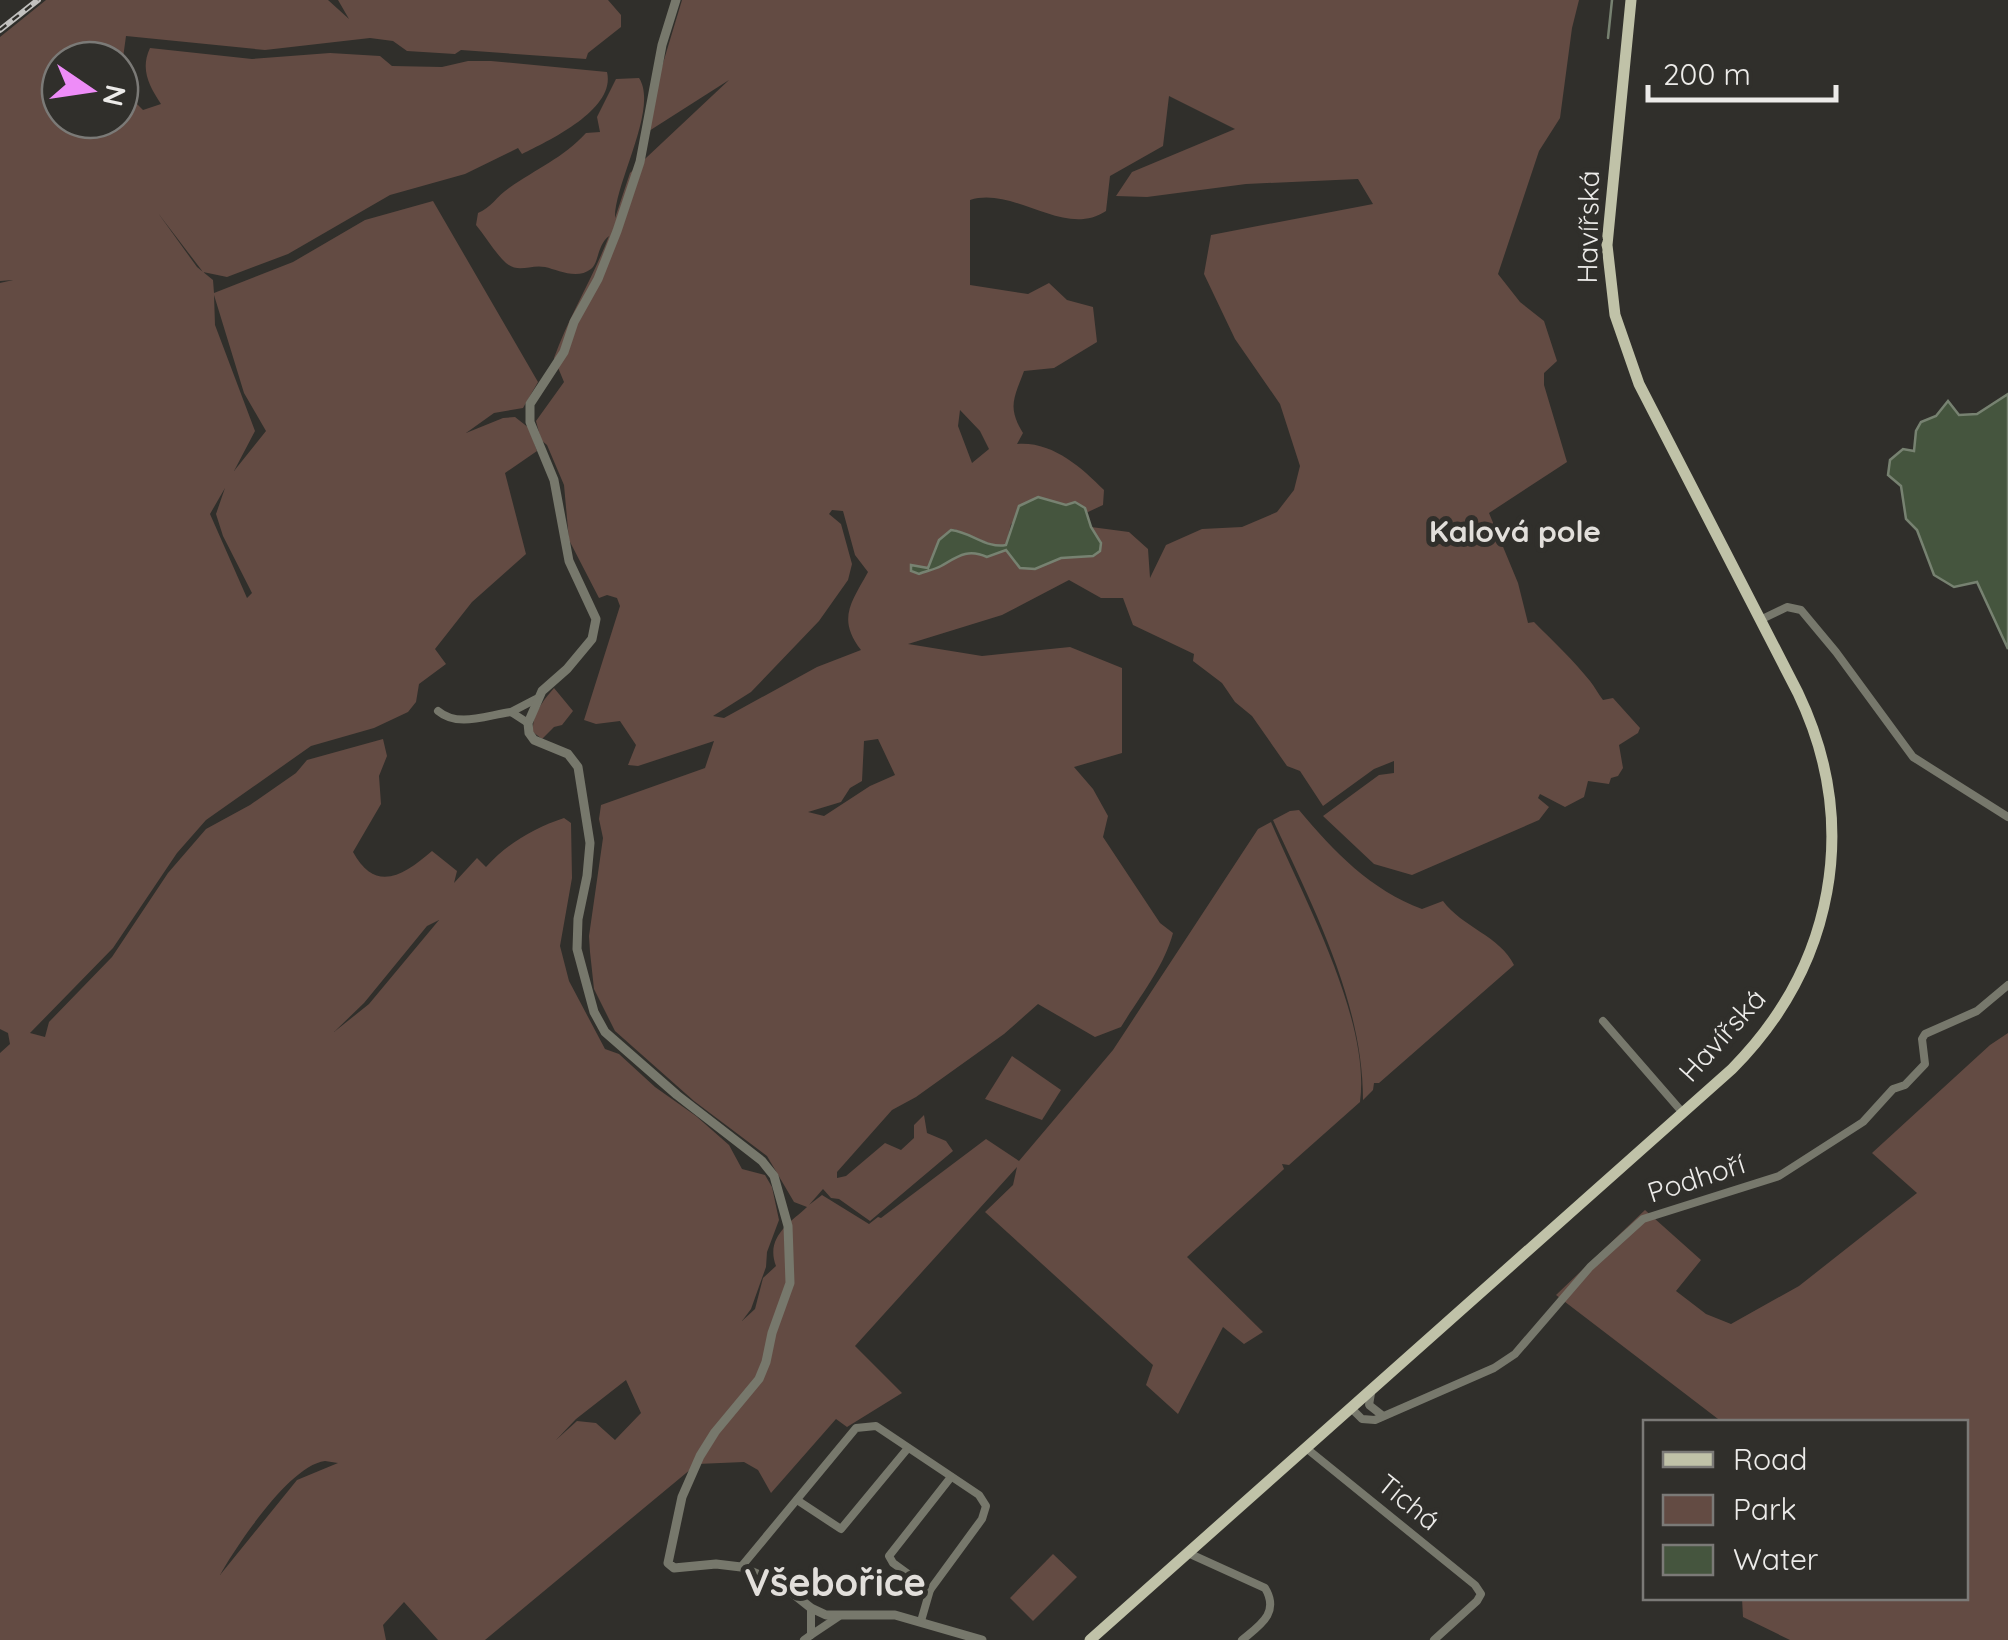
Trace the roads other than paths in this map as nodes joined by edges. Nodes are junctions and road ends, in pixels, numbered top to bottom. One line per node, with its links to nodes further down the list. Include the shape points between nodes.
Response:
1 (676, 0): 4 (street, via 640,162 617,231 564,352 530,404 569,561 596,619 592,640)
2 (1630, 4): 3 (main road, Havířská, via 1608,215 1615,315 1650,406)
3 (1760, 620): 8 (street, via 1786,607 1801,610 1912,758); 11 (main road, Havířská, via 1804,706 1824,768 1831,826 1827,890 1810,954 1783,1007 1746,1055)
4 (536, 699): 6 (street); 7 (street)
5 (438, 711): 6 (street, via 448,720)
6 (510, 712): 7 (street)
7 (528, 724): 20 (street, via 534,740 568,754 578,768 590,843 578,949 594,1012 619,1044 762,1162 774,1176 788,1226 790,1283 766,1362 707,1442 682,1498 668,1560 674,1568)
8 (2008, 816)
9 (2008, 985): 14 (street, Podhoří, via 1977,1011 1925,1034 1925,1064 1863,1122 1779,1176 1643,1218 1590,1267 1515,1354)
10 (1603, 1021): 11 (street)
11 (1683, 1113): 12 (main road, Havířská)
12 (1373, 1390): 13 (main road, Havířská); 14 (street, via 1369,1405)
13 (1351, 1408): 14 (street, via 1362,1419); 16 (main road, Havířská)
14 (1384, 1416)
15 (908, 1448): 17 (street); 18 (street, via 876,1426 856,1428); 18 (street, via 841,1529)
16 (1306, 1448): 19 (main road, Havířská); 29 (street, Tichá, via 1476,1585 1477,1601)
17 (951, 1477): 21 (street, via 980,1495 985,1513); 21 (street, via 889,1556)
18 (797, 1500): 20 (street)
19 (1188, 1554): 27 (main road, Havířská); 28 (street, via 1265,1588 1268,1618)
20 (741, 1567): 22 (street, via 781,1584)
21 (930, 1590): 24 (street)
22 (810, 1608): 23 (street); 25 (street)
23 (838, 1617): 24 (street, via 895,1614); 25 (street)
24 (921, 1621): 26 (street)
25 (807, 1638)
26 (982, 1640)
27 (1090, 1640)
28 (1242, 1640)
29 (1434, 1640)

